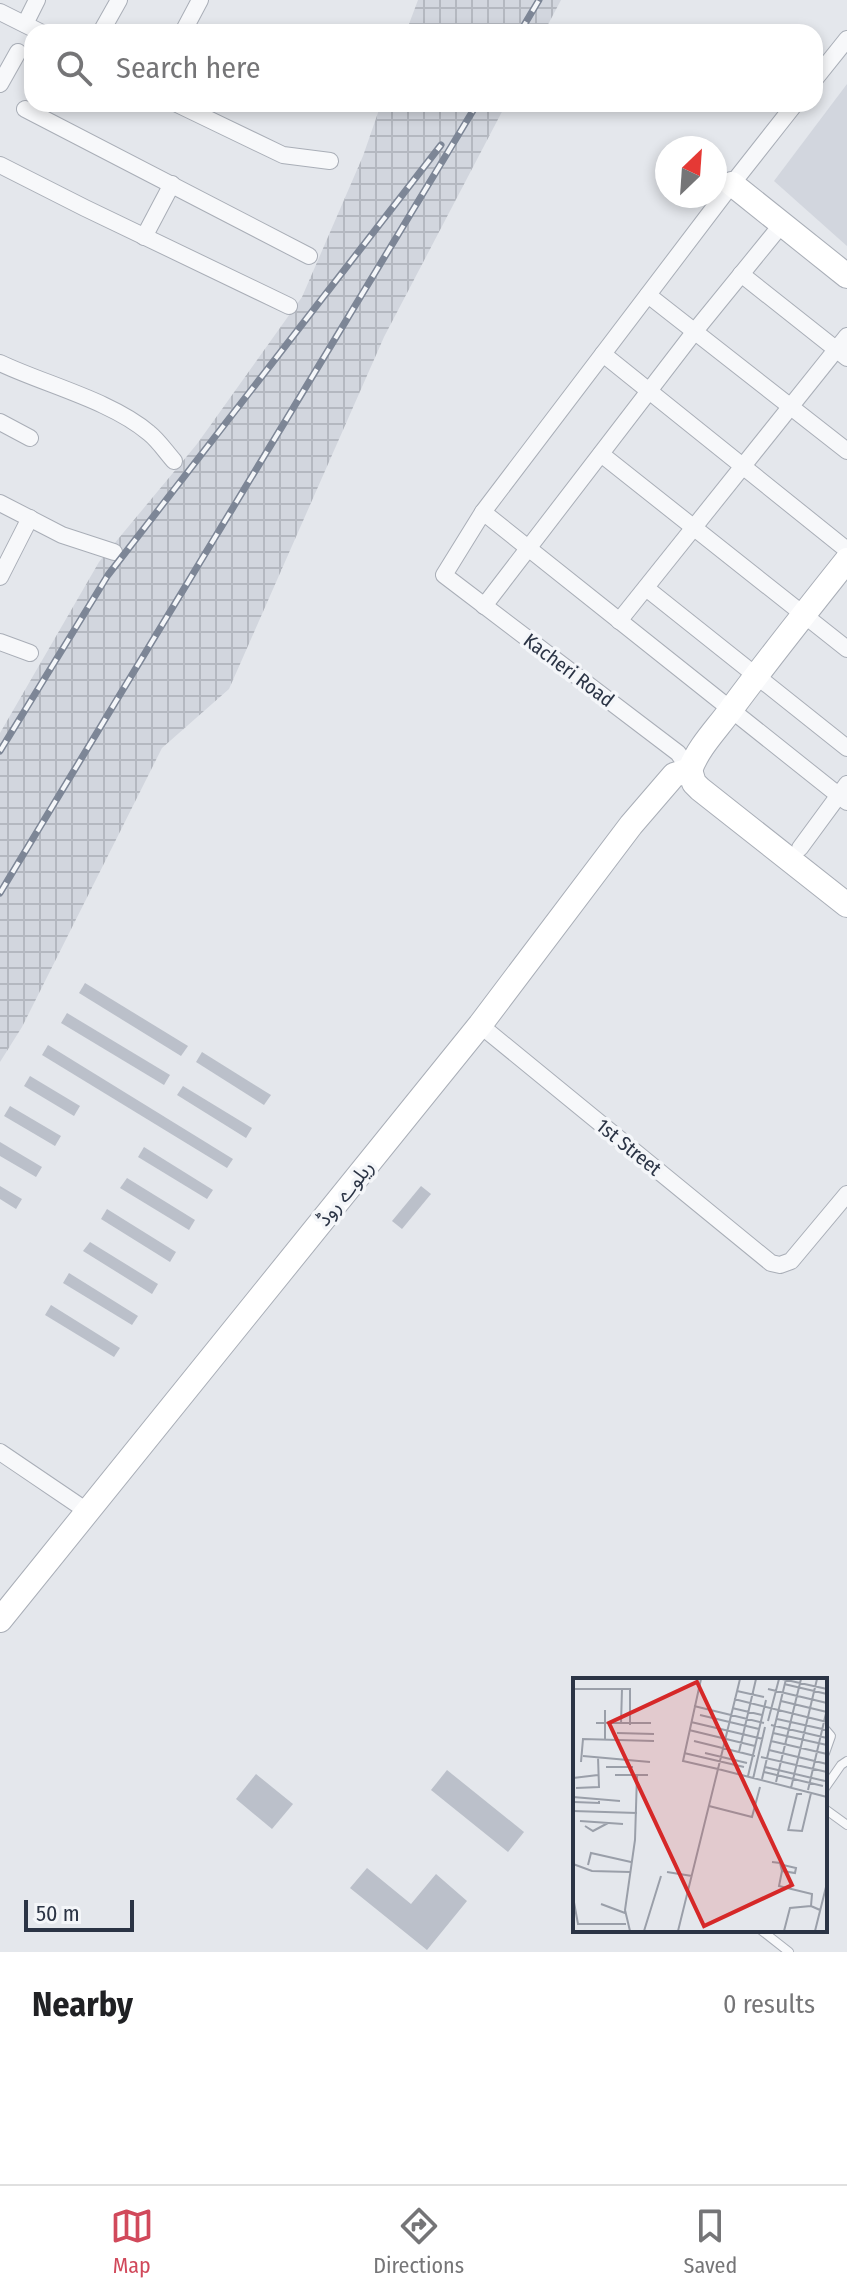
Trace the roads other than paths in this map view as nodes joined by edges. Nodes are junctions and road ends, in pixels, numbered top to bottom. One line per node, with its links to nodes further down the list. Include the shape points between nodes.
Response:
1 (37, 0): 6 (street)
2 (119, 0): 7 (street)
3 (200, 0): 8 (street)
4 (0, 12): 5 (street)
5 (24, 24)
6 (33, 24)
7 (106, 24)
8 (187, 24)
9 (847, 39): 11 (street)
10 (18, 52): 12 (street)
11 (823, 69)
12 (0, 84)
13 (31, 112): 18 (street)
14 (194, 112): 16 (street, via 283,155)
15 (789, 112): 19 (street)
16 (330, 161)
17 (0, 165): 21 (street)
18 (172, 184): 21 (street); 22 (street)
19 (732, 184): 20 (main road); 25 (street)
20 (782, 224): 23 (street); 24 (main road)
21 (144, 237): 26 (street)
22 (309, 256)
23 (741, 274): 27 (street); 30 (street)
24 (847, 276)
25 (648, 295): 27 (street); 29 (street)
26 (289, 306)
27 (695, 331): 32 (street); 33 (street)
28 (847, 336): 30 (street)
29 (603, 354): 32 (street); 41 (street)
30 (842, 354): 33 (street)
31 (0, 363): 38 (street, via 125,417 149,433)
32 (649, 391): 37 (street); 39 (street)
33 (790, 407): 36 (street); 39 (street)
34 (0, 422): 35 (street)
35 (30, 438)
36 (847, 451)
37 (601, 454): 43 (street); 44 (street)
38 (174, 461)
39 (743, 466): 43 (street); 45 (street)
40 (0, 503): 42 (street)
41 (483, 512): 44 (street); 50 (street, Kacheri Road, via 444,575)
42 (30, 518): 46 (street); 48 (street)
43 (694, 527): 49 (street); 51 (street)
44 (528, 548): 50 (street); 52 (street)
45 (847, 550)
46 (114, 552)
47 (847, 560): 51 (main road)
48 (0, 577)
49 (646, 588): 52 (street); 56 (street)
50 (484, 606): 59 (street, Kacheri Road, via 678,753)
51 (803, 614): 54 (street); 56 (main road)
52 (619, 621): 57 (street)
53 (0, 642): 55 (street)
54 (847, 649)
55 (30, 653)
56 (755, 675): 57 (main road); 58 (street)
57 (731, 709): 59 (main road, via 695,755); 60 (street)
58 (847, 748)
59 (690, 770): 61 (main road, Kacheri Road); 63 (main road, Kacheri Road, via 700,789); 64 (main road, ریلوے روڈ, via 674,775 660,791)
60 (844, 794): 61 (street)
61 (800, 848): 62 (main road, Kacheri Road)
62 (847, 885)
63 (847, 905)
64 (480, 1025): 65 (street, 1st Street, via 771,1263 791,1261); 67 (main road, ریلوے روڈ)
65 (847, 1194)
66 (0, 1452): 67 (street)
67 (87, 1511): 68 (main road, ریلوے روڈ)
68 (0, 1620)
69 (847, 1761): 70 (lane)
70 (827, 1785)
71 (827, 1810): 72 (lane)
72 (847, 1825)
73 (764, 1932): 74 (lane)
74 (789, 1952)

